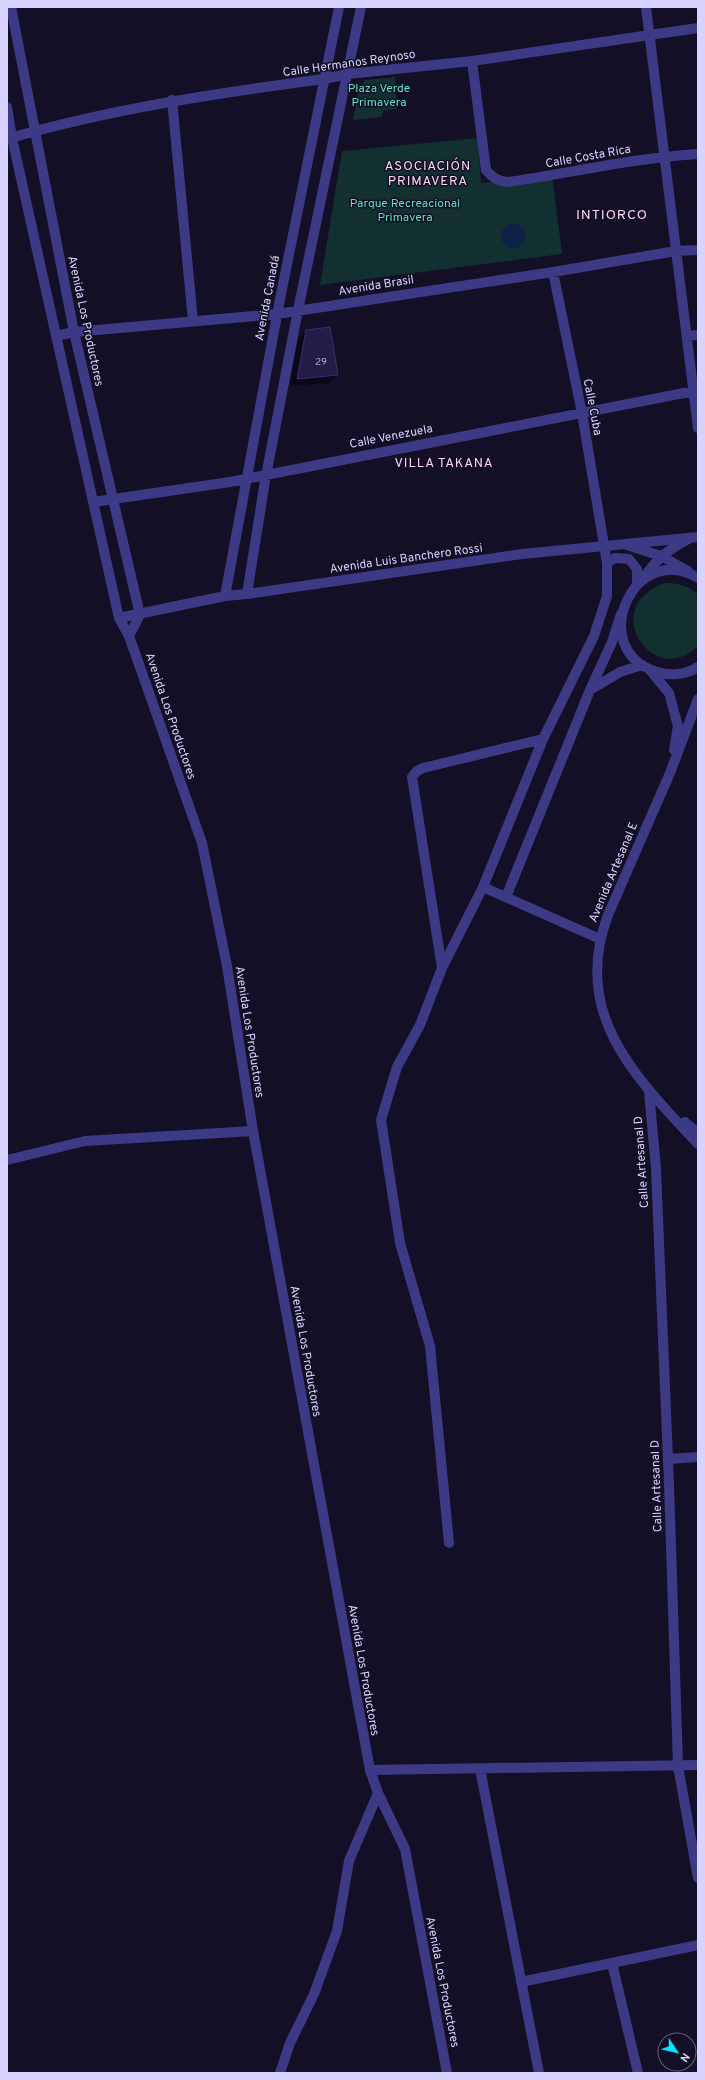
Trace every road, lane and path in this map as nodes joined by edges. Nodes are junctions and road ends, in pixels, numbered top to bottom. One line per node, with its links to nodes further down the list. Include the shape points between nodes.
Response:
1 (10, 7): 12 (street, Avenida Los Productores)
2 (339, 7): 9 (street, Avenida Canadá)
3 (361, 7): 8 (street)
4 (646, 7): 6 (street)
5 (698, 28): 6 (street, Calle Hermanos Reynoso)
6 (649, 34): 7 (street, Calle Hermanos Reynoso); 15 (street)
7 (472, 61): 8 (street, Calle Hermanos Reynoso); 15 (street, Calle Costa Rica, via 486,170 493,178 508,182)
8 (348, 74): 9 (street, Calle Hermanos Reynoso); 19 (street)
9 (324, 79): 10 (street, Calle Hermanos Reynoso); 20 (street, Avenida Canadá)
10 (172, 100): 12 (street, Calle Hermanos Reynoso); 21 (street)
11 (7, 107): 13 (street, Avenida Los Productores)
12 (35, 130): 13 (street, Calle Hermanos Reynoso); 22 (street, Avenida Los Productores)
13 (10, 139): 24 (street, Avenida Los Productores)
14 (698, 154): 15 (street, Calle Costa Rica)
15 (664, 156): 17 (street)
16 (698, 250): 17 (street, Avenida Brasil)
17 (676, 251): 18 (street, Avenida Brasil); 25 (street)
18 (553, 272): 19 (street, Avenida Brasil); 27 (street, Calle Cuba)
19 (298, 310): 20 (street, Avenida Brasil); 29 (street)
20 (277, 314): 21 (street, Avenida Brasil); 30 (street, Avenida Canadá)
21 (193, 321): 22 (street, Avenida Brasil)
22 (74, 332): 24 (street, Avenida Brasil); 31 (street, Avenida Los Productores)
23 (698, 335): 25 (street)
24 (56, 336): 32 (street, Avenida Los Productores)
25 (687, 336): 26 (street)
26 (694, 391): 27 (street, Calle Venezuela); 28 (street)
27 (582, 413): 29 (street, Calle Venezuela); 35 (street, Calle Cuba)
28 (698, 428)
29 (266, 474): 30 (street, Calle Venezuela); 41 (street)
30 (246, 478): 31 (street, Calle Venezuela); 42 (street, Avenida Canadá)
31 (113, 498): 32 (street, Calle Venezuela); 44 (street, Avenida Los Productores)
32 (93, 502): 45 (street, Avenida Los Productores)
33 (694, 538): 34 (street, Avenida Luis Banchero Rossi); 36 (street, via 671,548)
34 (627, 545): 35 (street, Avenida Luis Banchero Rossi); 36 (street)
35 (604, 548): 37 (street); 38 (street, Calle Cuba); 41 (street, Avenida Luis Banchero Rossi, via 522,554)
36 (661, 556): 39 (street); 40 (street)
37 (629, 559): 38 (street, via 615,558); 40 (street, via 637,568)
38 (607, 563): 51 (street, Calle Cuba, via 607,596 594,636)
39 (696, 576): 40 (street, via 681,571 667,571 654,574)
40 (640, 582): 43 (street, via 627,598)
41 (246, 594): 42 (street, Avenida Luis Banchero Rossi)
42 (225, 596): 44 (street, Avenida Luis Banchero Rossi)
43 (621, 614): 47 (street, via 624,643); 49 (street, via 612,642)
44 (140, 615): 45 (street, Avenida Luis Banchero Rossi); 46 (street)
45 (119, 618): 46 (street, Avenida Los Productores)
46 (129, 636): 58 (street, Avenida Los Productores, via 202,843 227,966)
47 (646, 668): 48 (street, via 664,674 679,674); 49 (street, via 620,672); 52 (street, via 668,693 678,726)
48 (698, 668)
49 (590, 690): 54 (street)
50 (698, 699): 52 (street)
51 (543, 739): 53 (street, Calle Cuba); 56 (street, via 423,768 412,777)
52 (670, 773): 55 (street, Avenida Artesanal E)
53 (483, 887): 54 (street); 56 (street, Calle Cuba)
54 (506, 897): 55 (street)
55 (600, 939): 57 (street, Avenida Artesanal E, via 596,983 602,1013 608,1028)
56 (442, 968): 64 (street, Calle Cuba, via 420,1025 397,1067 381,1120 400,1243 430,1346)
57 (649, 1091): 59 (street, Avenida Artesanal E); 60 (street, Avenida Artesanal E); 63 (street, Calle Artesanal D, via 656,1169)
58 (253, 1131): 61 (street, via 85,1141); 68 (street, Avenida Los Productores)
59 (698, 1133)
60 (698, 1144)
61 (7, 1160)
62 (698, 1457): 63 (street)
63 (668, 1459): 66 (street, Calle Artesanal D)
64 (449, 1542)
65 (698, 1765): 66 (street)
66 (678, 1766): 67 (street); 70 (street, Calle Artesanal D)
67 (480, 1769): 68 (street); 73 (street)
68 (370, 1770): 69 (street, Avenida Los Productores)
69 (378, 1793): 74 (street, via 349,1862 337,1931 314,1994 290,2043); 75 (street, Avenida Los Productores, via 405,1849)
70 (698, 1878)
71 (698, 1945): 72 (street)
72 (612, 1963): 73 (street); 77 (street)
73 (521, 1982): 76 (street)
74 (280, 2073)
75 (448, 2073)
76 (539, 2073)
77 (638, 2073)

